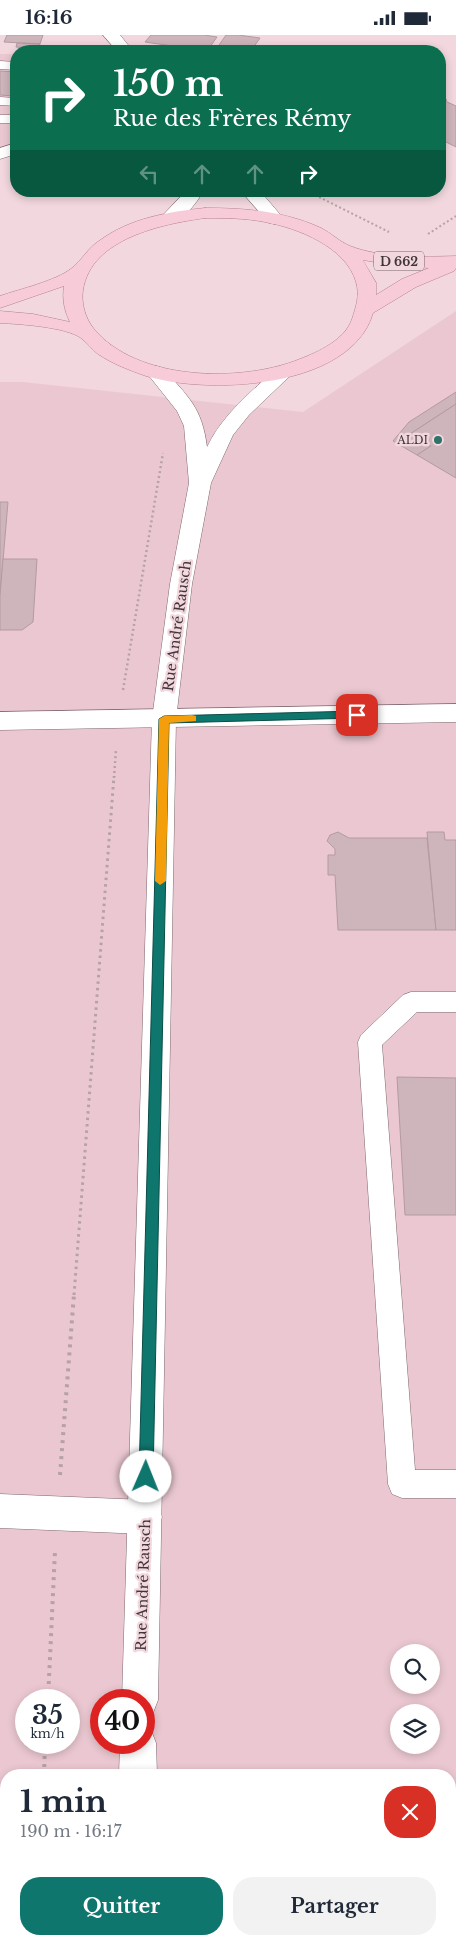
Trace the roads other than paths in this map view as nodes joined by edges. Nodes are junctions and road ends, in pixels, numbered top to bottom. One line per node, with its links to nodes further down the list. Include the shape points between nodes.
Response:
1 (111, 35): 2 (street)
2 (120, 45)
3 (191, 197): 5 (street)
4 (255, 197): 6 (street)
5 (170, 217): 6 (main road, via 232,213); 9 (main road, via 113,238 92,254)
6 (275, 219): 7 (main road, via 302,226)
7 (344, 250): 8 (main road, D 662, via 373,258); 11 (main road, via 365,278)
8 (456, 263): 11 (main road, D 662, via 409,283)
9 (78, 272): 10 (main road, via 52,285); 13 (main road, via 72,303)
10 (0, 302)
11 (367, 309): 15 (main road, via 348,339 331,352)
12 (0, 317): 13 (main road, via 31,318)
13 (86, 333): 14 (main road, via 104,349)
14 (156, 372): 15 (main road, via 220,380); 16 (street, Rue André Rausch, via 187,409 194,426)
15 (284, 372): 16 (street, Rue André Rausch, via 242,411 224,433)
16 (200, 483): 18 (street, Rue André Rausch, via 181,585)
17 (456, 713): 18 (street)
18 (164, 719): 19 (street); 23 (street, Rue André Rausch)
19 (0, 721)
20 (456, 1002): 21 (lane, via 411,1002 370,1042 402,1484)
21 (456, 1484)
22 (0, 1511): 23 (street)
23 (145, 1517): 24 (street, Rue André Rausch)
24 (140, 1689)
25 (138, 1754): 26 (street)
26 (138, 1769)

